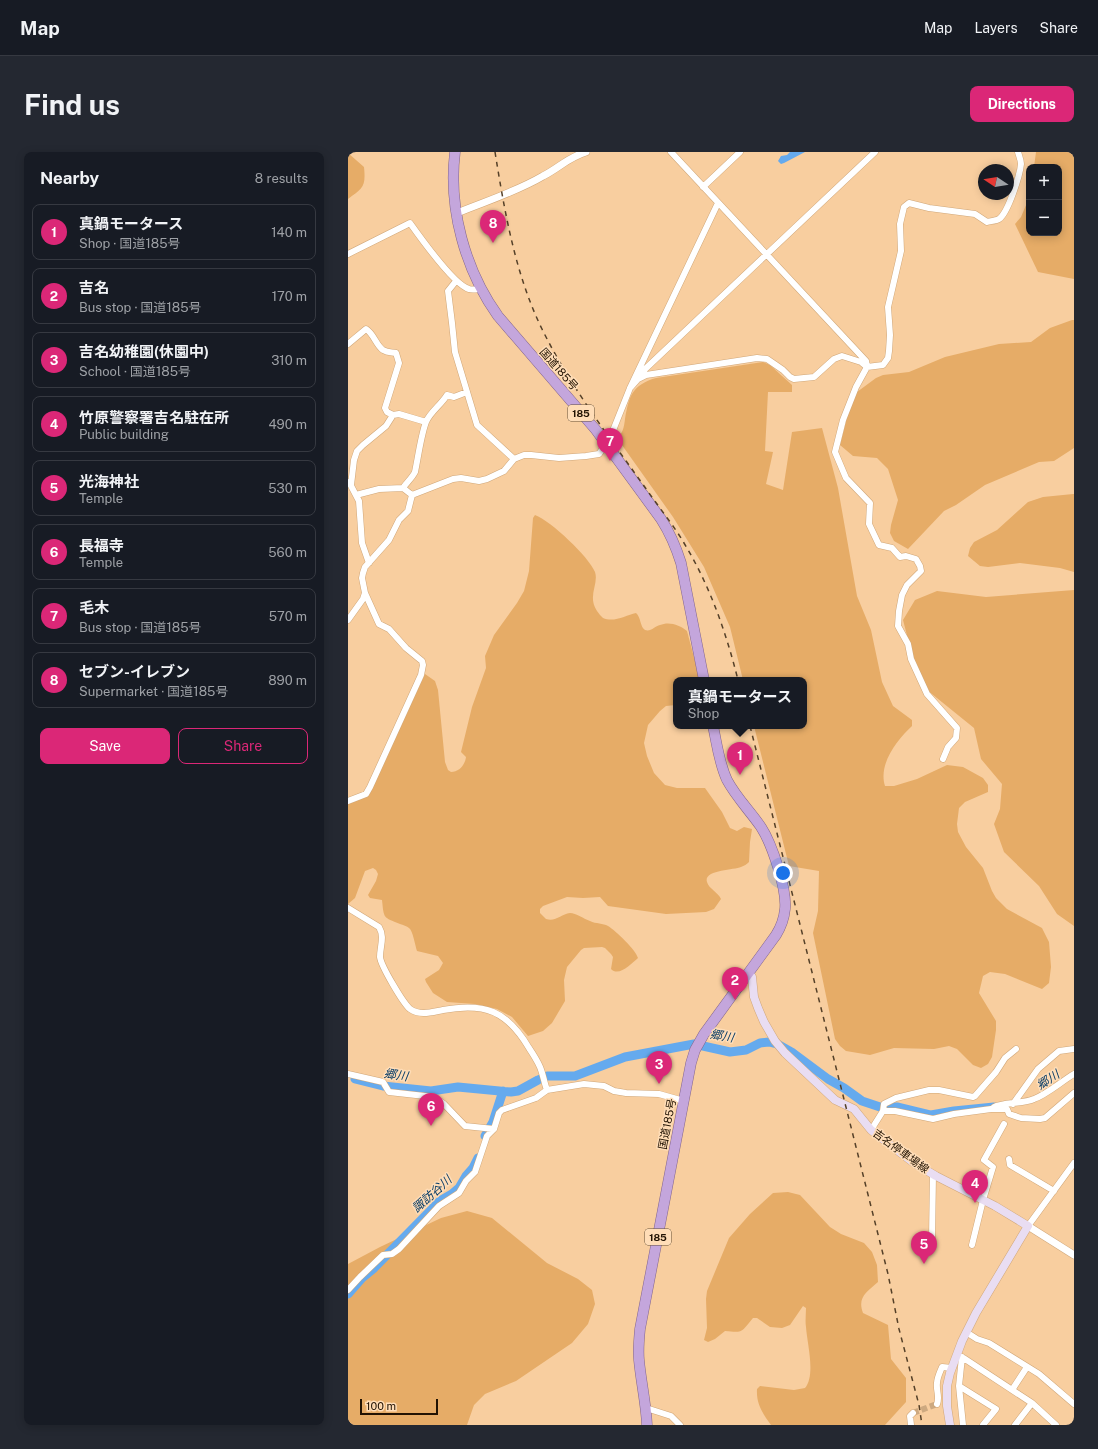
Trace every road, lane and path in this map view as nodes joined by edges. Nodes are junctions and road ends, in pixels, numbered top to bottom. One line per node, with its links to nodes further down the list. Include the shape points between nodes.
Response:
1 (455, 152): 9 (highway, 国道185号 / 185, via 454,186)
2 (586, 152): 9 (street, via 574,156 544,176 515,190)
3 (671, 152): 7 (street)
4 (740, 152): 7 (street)
5 (875, 152): 11 (street)
6 (1018, 152): 15 (street, via 1021,166 1006,211 999,219 986,222 975,214 909,203 904,207 900,224 901,251 888,307 888,358 883,364)
7 (703, 187): 8 (street)
8 (718, 203): 11 (street); 16 (street)
9 (457, 213): 13 (highway, 国道185号 / 185, via 468,256)
10 (348, 254): 12 (street, via 410,223)
11 (766, 254): 15 (street, via 866,360); 16 (street)
12 (456, 281): 13 (street, via 468,289); 18 (street, via 448,291 455,352)
13 (481, 289): 21 (highway, 国道185号 / 185, via 510,330)
14 (348, 344): 19 (street, via 366,329 371,332 382,349 395,352 398,363 385,408)
15 (867, 367): 17 (street, via 861,362 842,356 834,359 814,377 794,379 768,359 757,358 646,375); 32 (street, via 843,420 835,452 846,478 870,503 869,524 879,545 892,548 900,557 916,559 920,566 921,571 907,585 902,595 898,626 908,644 911,659 927,694 957,728 956,738 948,747)
16 (637, 375): 17 (street)
17 (630, 388): 21 (street)
18 (467, 392): 20 (street, via 454,397 447,395); 22 (street, via 478,425)
19 (394, 415): 20 (street, via 399,414); 23 (street, via 386,426 357,451)
20 (426, 422): 24 (street, via 415,472)
21 (606, 444): 22 (street, via 599,454 559,458 524,455); 30 (highway, 国道185号 / 185, via 661,519 677,551)
22 (514, 459): 26 (street, via 504,472 487,479 453,479)
23 (350, 483): 25 (street)
24 (403, 488): 25 (street, via 379,489); 26 (street)
25 (356, 495): 27 (street, via 359,501 362,543)
26 (412, 495): 27 (street, via 408,511 398,520 388,540)
27 (369, 563): 28 (street, via 362,578)
28 (364, 593): 29 (street, via 363,599); 33 (street, via 379,624 389,629 422,661 423,665 421,676 366,794)
29 (348, 620)
30 (703, 677)
31 (714, 729): 35 (highway, 国道185号 / 185, via 727,779 734,793 766,836 784,894 785,908 780,928)
32 (943, 759)
33 (348, 801)
34 (348, 908): 40 (street, via 379,927 382,932 380,958 383,966 403,1001 411,1009 426,1013 471,1007 506,1018 523,1038 540,1067)
35 (749, 973): 42 (highway, 国道185号 / 185, via 695,1050); 48 (main road, 吉名停車場線, via 758,1008 777,1043 835,1100 854,1109)
36 (1016, 1049): 45 (street, via 1005,1058 973,1097 929,1090 896,1098 884,1104)
37 (1074, 1049): 43 (street, via 1059,1051 1038,1069)
38 (348, 1074): 47 (street, via 383,1082 389,1092 434,1097 465,1126)
39 (1074, 1074): 43 (street, via 1034,1099)
40 (548, 1090): 42 (street, via 584,1084 604,1086 626,1094 659,1094); 47 (street, via 536,1098 502,1110)
41 (1074, 1094): 44 (street, via 1054,1112 1040,1119 1014,1116 1009,1114 1007,1109)
42 (684, 1101): 68 (highway, 国道185号 / 185, via 640,1329 639,1362)
43 (1013, 1104): 44 (street)
44 (994, 1107): 45 (street, via 933,1119)
45 (884, 1109): 48 (street)
46 (1004, 1124): 53 (street, via 984,1160 993,1167)
47 (491, 1129): 58 (street, via 475,1172 459,1193 438,1206 399,1249 392,1254 383,1255)
48 (871, 1130): 51 (main road, 吉名停車場線, via 904,1156)
49 (1009, 1159): 52 (street, via 1010,1165)
50 (1074, 1163): 52 (street)
51 (933, 1174): 53 (main road, 吉名停車場線); 55 (street)
52 (1054, 1191): 54 (street)
53 (983, 1200): 54 (main road, 吉名停車場線); 56 (street)
54 (1028, 1226): 57 (street); 59 (main road)
55 (932, 1239)
56 (972, 1245)
57 (1074, 1255)
58 (348, 1290)
59 (966, 1332): 60 (main road); 61 (street)
60 (959, 1356): 62 (main road); 63 (street); 64 (street)
61 (1027, 1367): 64 (street); 67 (street)
62 (952, 1368): 66 (street, via 942,1367 936,1382 939,1399); 70 (main road, via 946,1393)
63 (959, 1386): 74 (street); 75 (street, via 996,1409)
64 (1012, 1390): 65 (street)
65 (1032, 1403): 76 (street); 77 (street)
66 (937, 1404)
67 (1074, 1404)
68 (646, 1408): 71 (highway, 国道185号 / 185); 72 (street, via 671,1416)
69 (913, 1413): 73 (street, via 910,1416)
70 (949, 1423)
71 (647, 1425)
72 (680, 1425)
73 (911, 1425)
74 (964, 1425)
75 (983, 1425)
76 (1015, 1425)
77 (1056, 1425)

